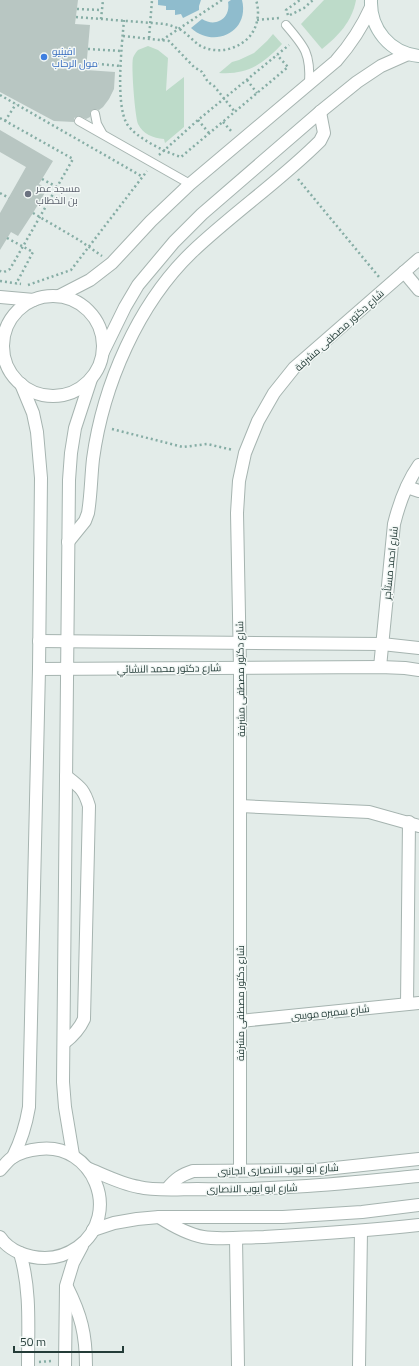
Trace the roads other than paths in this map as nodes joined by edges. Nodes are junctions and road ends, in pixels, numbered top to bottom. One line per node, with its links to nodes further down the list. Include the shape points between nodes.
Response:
1 (371, 3): 3 (street, via 376,27 382,36 394,47); 4 (street, via 362,27 346,51)
2 (286, 25): 4 (lane, via 307,53)
3 (414, 55): 5 (street, via 381,66)
4 (309, 84): 9 (street)
5 (320, 112): 16 (street, via 202,214 174,242 138,285); 23 (street, via 324,128 323,137 317,145 191,253 142,315 105,404 93,459 88,513 85,521)
6 (95, 114): 8 (lane)
7 (79, 121): 8 (lane)
8 (103, 134): 9 (lane)
9 (190, 184): 13 (street, via 112,263 90,280)
10 (419, 259): 11 (street, شارع دكتور مصطفى مشرفة)
11 (404, 272): 12 (street); 26 (street, شارع دكتور مصطفى مشرفة, via 294,368 274,393 258,421 245,453 237,512)
12 (419, 290)
13 (59, 296): 15 (street); 16 (street, via 80,304 89,311 101,330)
14 (0, 297): 15 (street)
15 (34, 300): 17 (street, via 22,307 12,318 6,330)
16 (103, 352): 18 (street)
17 (2, 357): 19 (street)
18 (91, 379): 19 (street, via 70,393 57,395 44,395); 23 (street, via 75,428 71,453)
19 (21, 384): 24 (street, via 33,414 40,457)
20 (419, 465): 21 (street, شارع احمد مستأجر)
21 (407, 487): 22 (street); 27 (street, شارع احمد مستأجر, via 398,506 394,524)
22 (419, 491)
23 (68, 542): 25 (street)
24 (39, 641): 25 (street); 31 (street)
25 (67, 642): 26 (street); 32 (street)
26 (240, 642): 27 (street); 29 (street, شارع دكتور مصطفى مشرفة)
27 (382, 644): 28 (street); 30 (street, شارع احمد مستأجر)
28 (419, 648)
29 (240, 667): 30 (street, شارع دكتور محمد النشائي); 32 (street, شارع دكتور محمد النشائي); 35 (street, شارع دكتور مصطفى مشرفة)
30 (380, 667): 33 (street, شارع دكتور محمد النشائي)
31 (39, 669): 32 (street, شارع دكتور محمد النشائي); 41 (street, via 29,1107 22,1136)
32 (67, 669): 34 (street)
33 (419, 670)
34 (66, 776): 39 (street); 39 (street, via 81,788 89,806 84,1019 79,1029)
35 (240, 806): 36 (street, via 369,812); 38 (street, شارع دكتور مصطفى مشرفة)
36 (414, 824): 37 (street)
37 (413, 1004): 38 (street, شارع سميره موسى)
38 (240, 1021): 45 (street, شارع دكتور مصطفى مشرفة)
39 (64, 1043): 40 (street, via 65,1107)
40 (73, 1155): 41 (street, via 45,1148 30,1150); 43 (street)
41 (13, 1157): 44 (street)
42 (419, 1159): 45 (street, شارع ابو ايوب الانصارى الجانبى, via 316,1170)
43 (87, 1168): 47 (street, شارع ابو ايوب الانصارى, via 139,1188); 51 (street, via 95,1179 99,1192 98,1218)
44 (0, 1170)
45 (240, 1170): 47 (street, شارع ابو ايوب الانصارى الجانبى, via 193,1171 173,1180)
46 (419, 1176): 47 (street, شارع ابو ايوب الانصارى, via 308,1187 238,1190)
47 (167, 1189)
48 (419, 1205): 49 (street, via 283,1217)
49 (159, 1217): 51 (street, via 122,1222); 54 (street, via 194,1235 205,1238)
50 (419, 1225): 52 (street)
51 (93, 1230): 55 (street)
52 (361, 1231): 54 (street); 62 (street)
53 (0, 1238): 56 (street)
54 (236, 1238): 61 (street)
55 (84, 1242): 56 (street, via 70,1253 53,1258 36,1258); 57 (street, via 73,1263)
56 (20, 1253): 58 (street, via 25,1269 29,1302)
57 (66, 1286): 59 (street); 60 (street, via 77,1306 84,1328)
58 (28, 1364)
59 (65, 1364)
60 (86, 1366)
61 (238, 1366)
62 (359, 1366)

